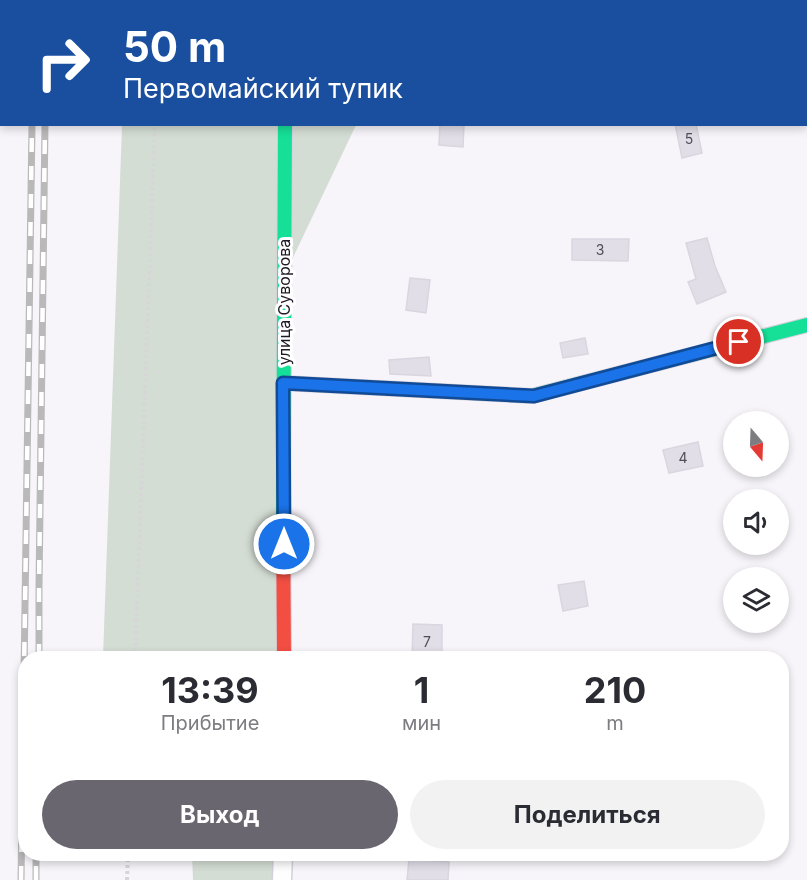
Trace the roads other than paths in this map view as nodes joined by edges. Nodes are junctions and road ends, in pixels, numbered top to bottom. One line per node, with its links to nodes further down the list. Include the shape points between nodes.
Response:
1 (285, 126): 3 (street, улица Суворова)
2 (807, 325): 3 (street, via 534,396)
3 (283, 383): 4 (street, улица Суворова)
4 (285, 651)
5 (283, 861): 6 (street)
6 (282, 880)

